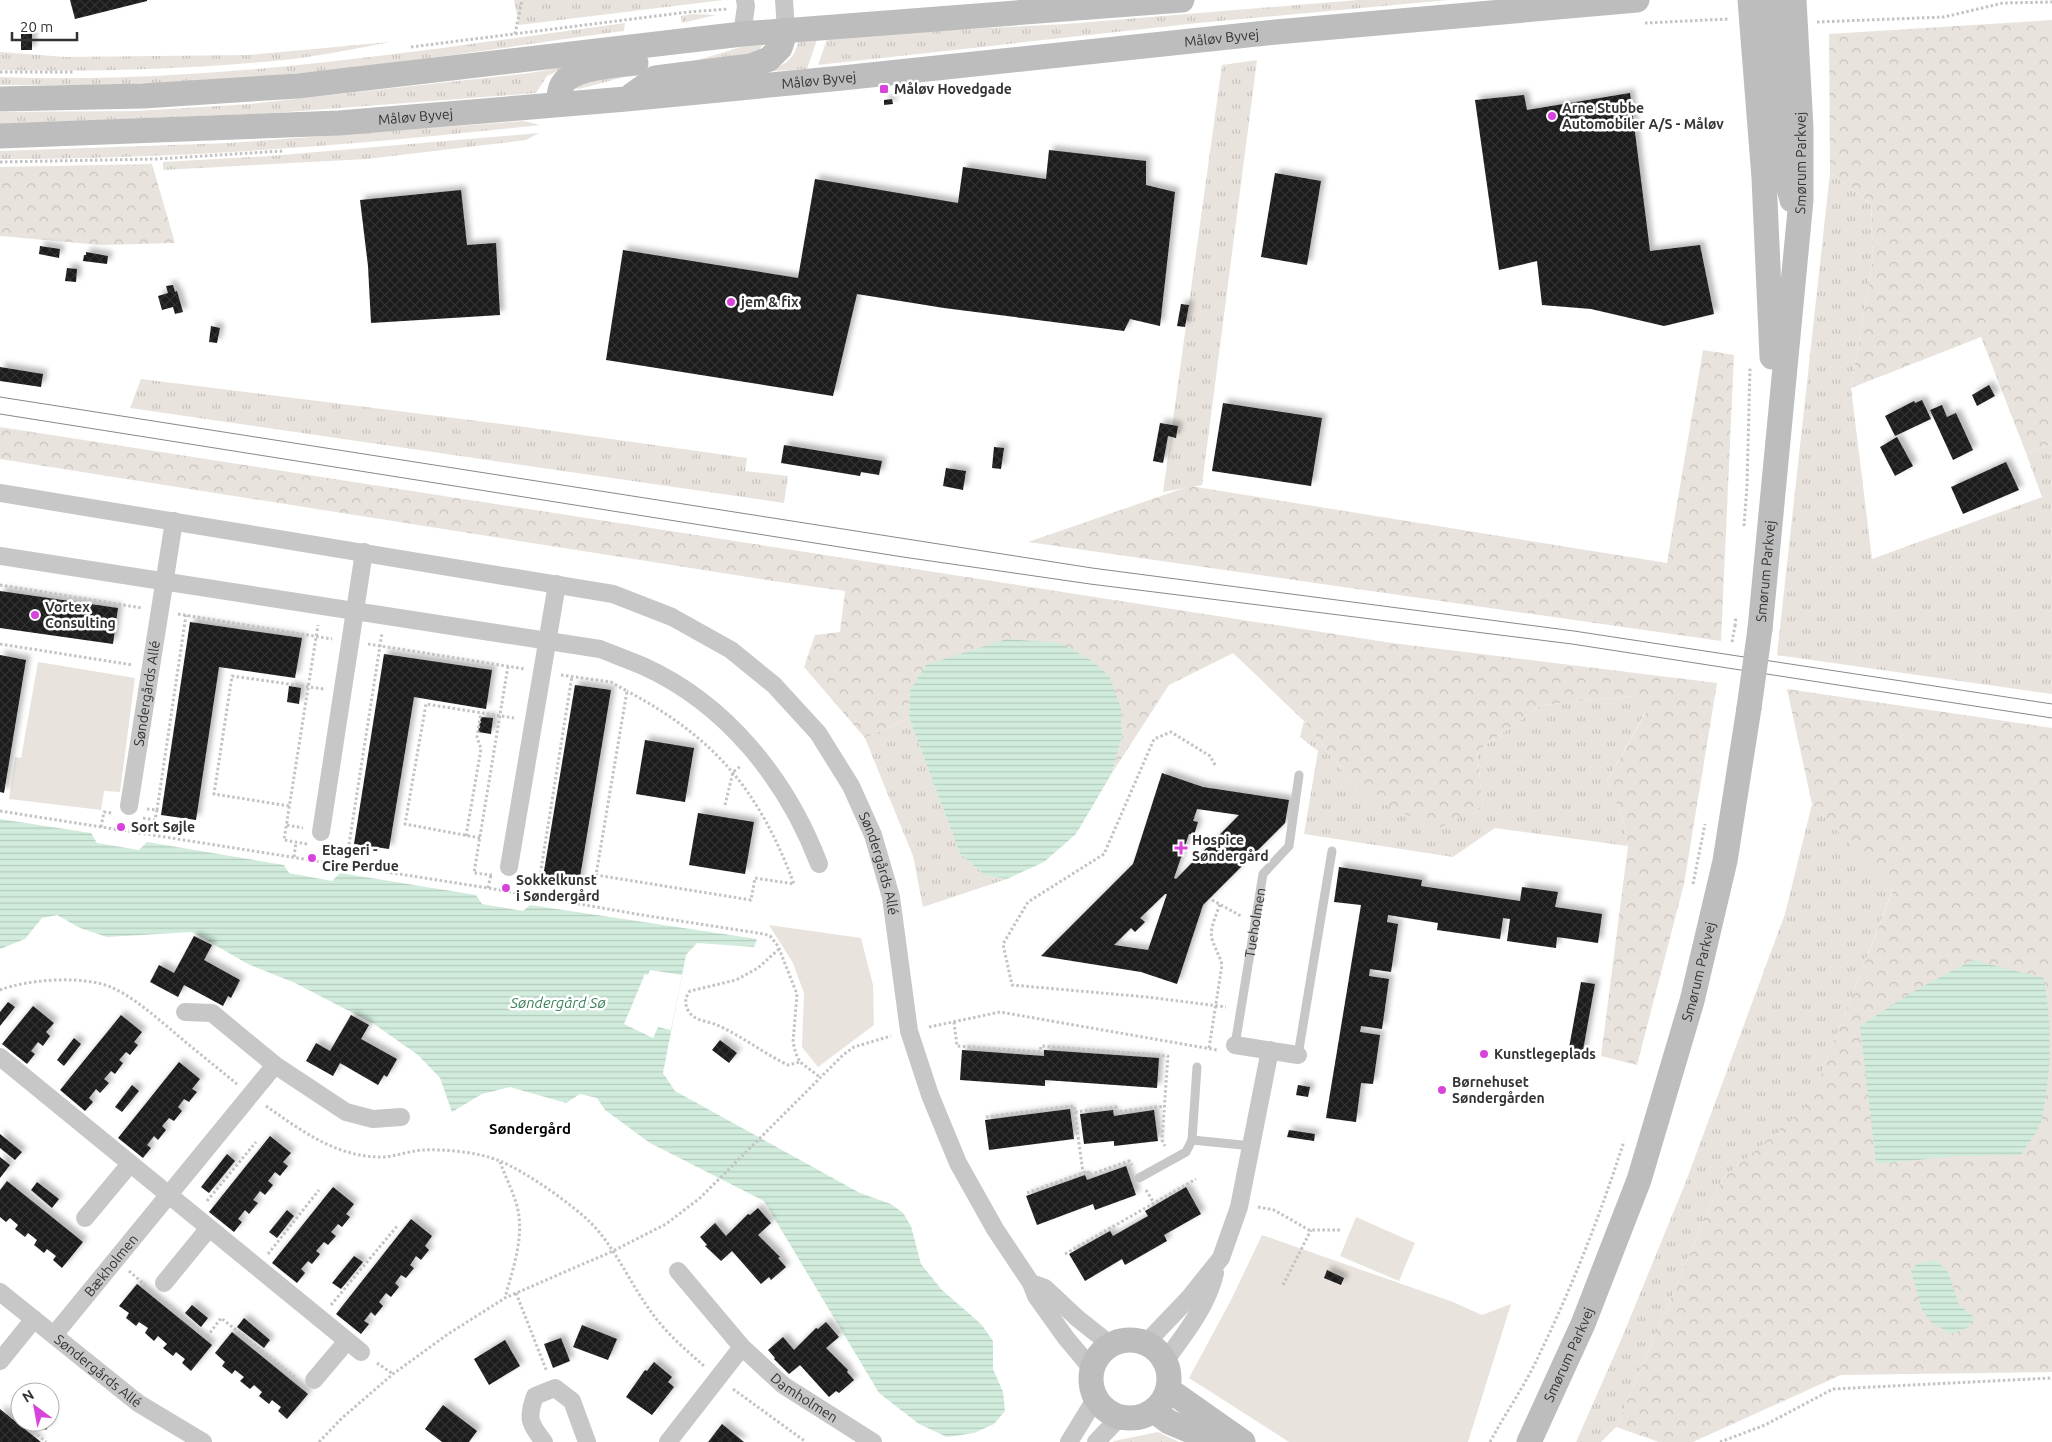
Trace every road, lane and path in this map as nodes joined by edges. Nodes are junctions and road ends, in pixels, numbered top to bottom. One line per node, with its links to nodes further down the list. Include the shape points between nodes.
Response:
1 (522, 0): 16 (path)
2 (784, 0): 15 (street)
3 (983, 0): 11 (main road)
4 (1182, 0): 11 (main road)
5 (1636, 0): 23 (main road, Måløv Byvej, via 1276,32)
6 (1750, 0): 28 (main road, Smørum Parkvej, via 1769,260)
7 (1772, 0): 26 (main road, via 1781,158)
8 (1794, 0): 26 (main road, Smørum Parkvej, via 1801,128)
9 (2052, 2): 14 (path, via 2003,3 1944,17)
10 (746, 3): 16 (path); 17 (street)
11 (1070, 8): 15 (main road)
12 (1712, 19): 13 (path)
13 (1727, 19)
14 (1814, 22)
15 (786, 30): 17 (main road); 23 (main road, via 780,48 768,59 751,66 656,78)
16 (515, 34): 19 (path)
17 (742, 34): 18 (main road)
18 (714, 37): 22 (main road, via 298,86 143,96); 24 (main road, via 673,57 583,71 562,84)
19 (406, 48)
20 (0, 72): 21 (path)
21 (79, 72)
22 (0, 99)
23 (626, 99): 24 (main road, Måløv Byvej)
24 (558, 104): 25 (main road, Måløv Byvej, via 339,123)
25 (0, 136)
26 (1798, 221): 28 (main road, Smørum Parkvej)
27 (1750, 362): 31 (path)
28 (1774, 476): 165 (main road, Smørum Parkvej, bridge, via 1749,708 1725,861 1692,1001 1642,1171 1583,1324)
29 (0, 493): 30 (street, Søndergårds Allé)
30 (174, 521): 32 (street, Søndergårds Allé); 34 (street, Søndergårds Allé)
31 (1744, 536)
32 (364, 552): 35 (street, Søndergårds Allé); 38 (street)
33 (0, 556): 34 (street)
34 (164, 581): 38 (street); 39 (street, Søndergårds Allé)
35 (557, 584): 42 (street); 83 (street, Søndergårds Allé, via 613,594 672,616 731,650 774,684 818,733 851,786 873,835 891,897)
36 (0, 585): 39 (path)
37 (1737, 609): 41 (path)
38 (355, 610): 42 (street); 43 (street)
39 (159, 611): 40 (path); 46 (street, Søndergårds Allé)
40 (186, 615): 43 (path); 60 (path)
41 (1734, 626)
42 (547, 640): 47 (street); 53 (street, via 600,649 644,666 686,690 723,719)
43 (350, 642): 45 (path); 63 (street)
44 (0, 644): 46 (path)
45 (508, 666): 47 (path); 52 (path)
46 (151, 668): 58 (street, Søndergårds Allé)
47 (542, 672): 48 (path); 71 (street)
48 (572, 676): 50 (path, via 611,682); 71 (path, via 539,882)
49 (308, 687): 59 (path, via 232,676 214,794)
50 (627, 691): 55 (path, via 660,708 690,730); 55 (path, via 596,875 751,900 755,878 794,884 764,815)
51 (481, 713): 52 (path); 64 (path, via 477,737 482,748); 64 (path, via 426,704 405,824)
52 (500, 716): 65 (path)
53 (756, 753): 55 (path); 69 (street, via 787,794)
54 (1215, 765): 79 (path, via 1210,756 1171,732 1154,739 1104,854 1028,902 1002,944 1012,985)
55 (733, 772): 57 (path)
56 (1299, 775): 76 (lane, Tueholmen, via 1289,846 1263,874)
57 (724, 805)
58 (129, 806)
59 (290, 806)
60 (157, 810)
61 (0, 811): 68 (path)
62 (1705, 823): 73 (path)
63 (321, 832)
64 (466, 836): 65 (path)
65 (480, 838): 70 (path, via 474,872)
66 (296, 842): 68 (path)
67 (1332, 850): 87 (lane)
68 (294, 858): 72 (path)
69 (819, 864)
70 (491, 875): 71 (path); 72 (path)
71 (510, 875)
72 (488, 888): 77 (path, via 764,934 774,940)
73 (1692, 892)
74 (1212, 900): 75 (path)
75 (1220, 904): 76 (path); 79 (path, via 1212,932 1222,966)
76 (1255, 923): 80 (lane, Tueholmen)
77 (779, 949): 89 (path, via 797,994 793,1042); 89 (path, via 758,968 736,980 690,991 686,1002 689,1012 696,1018 733,1032 788,1065)
78 (0, 990): 93 (path, via 43,980 80,980 111,987 134,1000)
79 (1216, 1006): 80 (path); 85 (path)
80 (1241, 1009): 84 (lane, Tueholmen)
81 (186, 1012): 90 (street, via 212,1013)
82 (954, 1022): 83 (path); 85 (path, via 1000,1012); 94 (path, via 957,1046 1040,1052 1042,1046 1168,1056)
83 (909, 1031): 92 (path, via 854,1047); 125 (street, Søndergårds Allé, via 930,1095 958,1163 995,1229)
84 (1235, 1045): 85 (path, via 1217,1050); 86 (street)
85 (1209, 1048)
86 (1270, 1050): 87 (street); 101 (street)
87 (1298, 1055)
88 (1, 1059): 104 (street)
89 (800, 1062): 92 (path)
90 (275, 1065): 93 (street, Bækholmen); 96 (street, via 346,1112 373,1119)
91 (1197, 1067): 98 (lane)
92 (820, 1078): 119 (path, via 700,1198 666,1224)
93 (250, 1095): 103 (path, via 315,1140 353,1154 385,1157 421,1150 454,1150); 110 (street, Bækholmen)
94 (1164, 1106): 95 (path, via 1116,1112 1116,1107); 102 (path, via 1162,1140)
95 (1075, 1112): 97 (path, via 1074,1106); 105 (path)
96 (402, 1117)
97 (986, 1117)
98 (1192, 1140): 101 (lane); 102 (lane, via 1186,1152)
99 (1624, 1140): 164 (path, via 1613,1177 1540,1355)
100 (256, 1142): 113 (path)
101 (1252, 1146): 112 (street)
102 (1173, 1159): 106 (lane)
103 (499, 1160): 119 (path, via 538,1182 590,1222); 130 (path, via 520,1219 519,1245)
104 (130, 1164): 110 (street); 114 (street)
105 (1083, 1173): 106 (path, via 1088,1171 1089,1176 1130,1161); 109 (path)
106 (1139, 1178): 111 (path)
107 (1196, 1178): 111 (path)
108 (319, 1190): 123 (path)
109 (1027, 1193)
110 (168, 1195): 113 (street); 121 (street, Bækholmen)
111 (1154, 1203): 120 (path)
112 (1240, 1204): 117 (path, via 1274,1210); 122 (street)
113 (194, 1216): 116 (street)
114 (85, 1218)
115 (398, 1225): 133 (path)
116 (209, 1228): 123 (street); 127 (street)
117 (1311, 1230): 118 (path); 126 (path)
118 (1340, 1230)
119 (613, 1251): 129 (path); 143 (path, via 652,1313 679,1344)
120 (1065, 1254)
121 (115, 1260): 127 (path); 134 (street, Bækholmen)
122 (1217, 1265): 136 (street); 141 (street, via 1212,1287)
123 (257, 1268): 133 (street)
124 (678, 1271): 138 (street, Damholmen)
125 (1031, 1283): 137 (street, Søndergårds Allé, via 1045,1288); 142 (street, Søndergårds Allé, via 1066,1338)
126 (1283, 1285)
127 (156, 1286)
128 (0, 1292): 132 (street, Søndergårds Allé)
129 (516, 1293): 130 (path); 146 (path)
130 (505, 1298): 154 (path, via 393,1374)
131 (164, 1301): 145 (path, via 207,1337 221,1318 309,1388)
132 (34, 1319): 134 (street, Søndergårds Allé); 140 (street)
133 (320, 1319): 135 (street)
134 (54, 1335): 153 (street, Søndergårds Allé, via 138,1403)
135 (347, 1341): 139 (street); 145 (street)
136 (1146, 1343): 137 (main road, via 1128,1340); 141 (main road, via 1155,1348)
137 (1111, 1345): 142 (main road, via 1098,1357)
138 (742, 1347): 143 (street); 159 (street, Damholmen, via 784,1385)
139 (361, 1352)
140 (0, 1361)
141 (1165, 1361): 147 (main road, via 1170,1377)
142 (1092, 1369): 148 (main road, via 1091,1386)
143 (718, 1378): 157 (street); 158 (path)
144 (2052, 1378): 166 (path, via 1832,1389 1765,1425)
145 (314, 1380)
146 (552, 1389): 155 (street, via 535,1396 529,1413 534,1430); 156 (street, via 572,1401)
147 (1169, 1390): 149 (main road); 163 (main road)
148 (1096, 1398): 150 (main road, via 1108,1412); 160 (street)
149 (1154, 1411): 150 (main road, via 1140,1418); 162 (main road, via 1169,1422)
150 (1120, 1418): 161 (street)
151 (34, 1432): 152 (path)
152 (46, 1442)
153 (203, 1442)
154 (319, 1442)
155 (544, 1442)
156 (587, 1442)
157 (668, 1442)
158 (806, 1442)
159 (874, 1442)
160 (1069, 1442)
161 (1096, 1442)
162 (1217, 1442)
163 (1243, 1442)
164 (1490, 1442)
165 (1529, 1442)
166 (1720, 1442)

